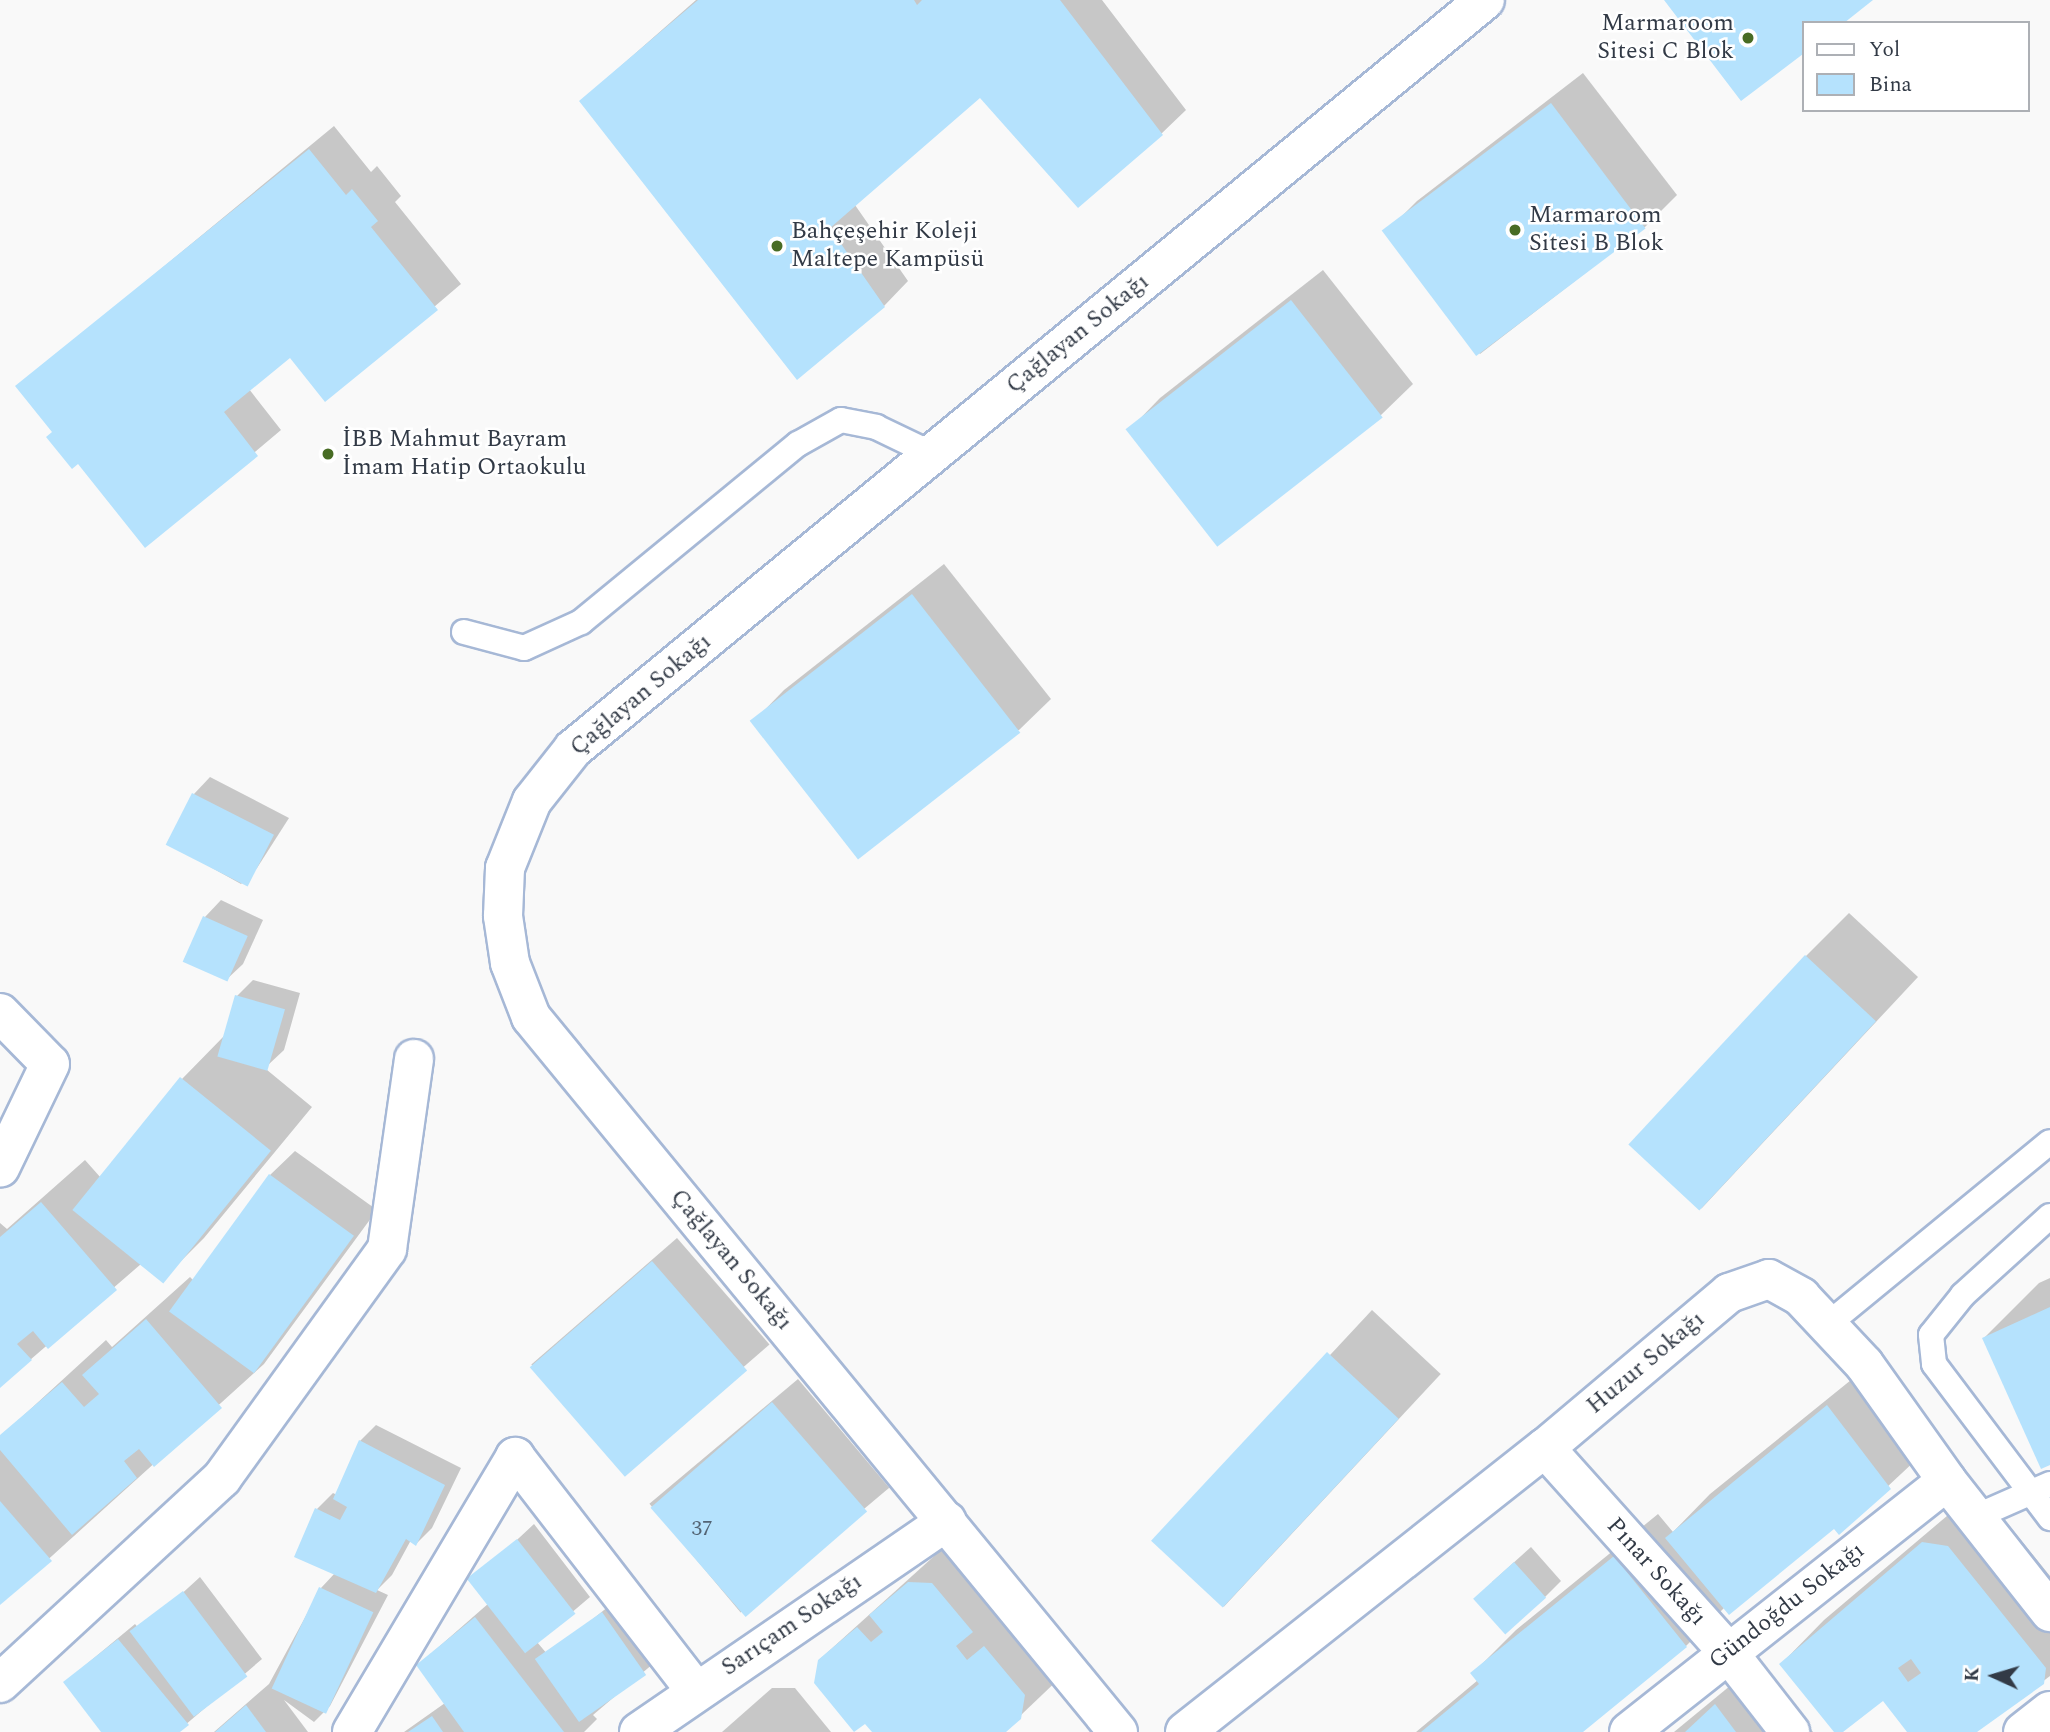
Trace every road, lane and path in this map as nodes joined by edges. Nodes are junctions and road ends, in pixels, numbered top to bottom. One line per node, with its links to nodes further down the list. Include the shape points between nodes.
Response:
1 (1485, 0): 2 (street, Çağlayan Sokağı)
2 (932, 454): 3 (lane, via 876,427 841,420 798,444 581,622 524,648); 15 (street, Çağlayan Sokağı, via 573,748 532,802 505,869 503,916 510,963 531,1017)
3 (464, 632)
4 (0, 1013): 7 (street, via 50,1063)
5 (414, 1059): 18 (street, via 387,1249 222,1478)
6 (2050, 1142): 9 (lane)
7 (0, 1168)
8 (2050, 1216): 12 (lane, via 1963,1295 1931,1335 1934,1364)
9 (1828, 1325): 10 (street, Huzur Sokağı, via 1801,1297 1769,1279 1730,1293); 11 (street, Huzur Sokağı, via 1864,1364)
10 (1545, 1448): 17 (street, Pınar Sokağı); 24 (street, Huzur Sokağı)
11 (1947, 1481): 13 (street, Huzur Sokağı); 17 (street, Gündoğdu Sokağı)
12 (2041, 1488): 13 (lane); 14 (lane)
13 (1975, 1517): 16 (street, Huzur Sokağı)
14 (2050, 1518)
15 (947, 1521): 19 (street, Sarıçam Sokağı); 23 (street, Çağlayan Sokağı)
16 (2050, 1612)
17 (1727, 1651): 25 (street, Gündoğdu Sokağı); 26 (street, Pınar Sokağı)
18 (0, 1683)
19 (695, 1690): 21 (street, via 515,1457); 22 (street, Sarıçam Sokağı)
20 (2050, 1711): 27 (street)
21 (352, 1732)
22 (639, 1732)
23 (1118, 1732)
24 (1185, 1732)
25 (1629, 1732)
26 (1790, 1732)
27 (2023, 1732)

